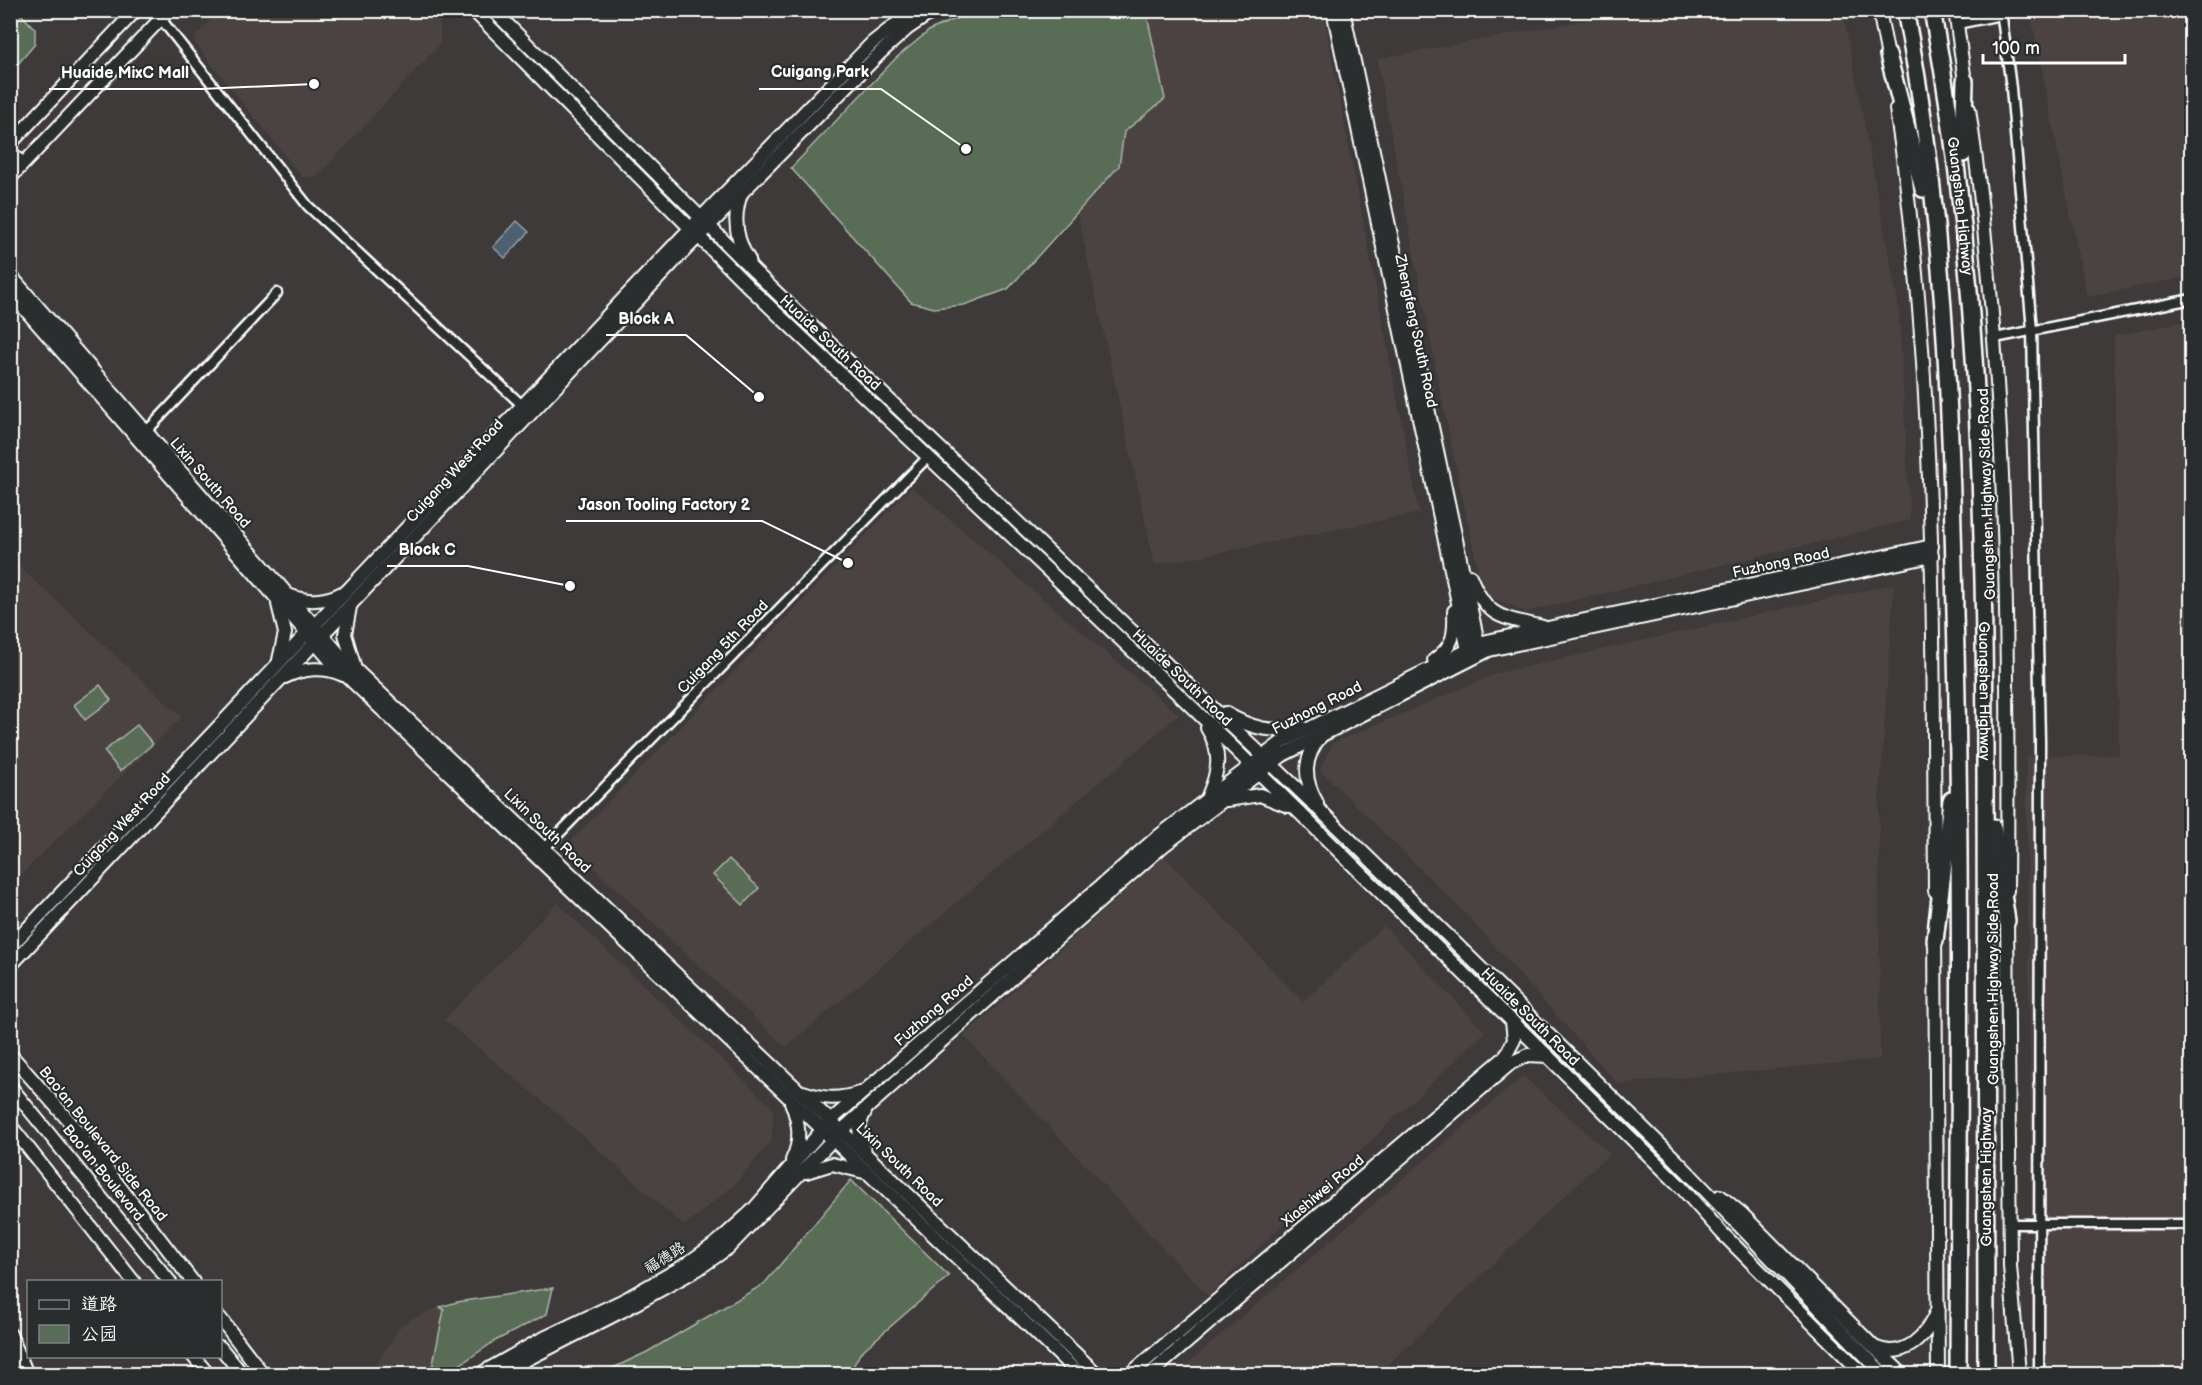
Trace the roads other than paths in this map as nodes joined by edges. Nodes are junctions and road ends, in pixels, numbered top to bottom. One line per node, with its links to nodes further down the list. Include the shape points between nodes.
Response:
1 (136, 10): 17 (main road)
2 (472, 10): 24 (main road, Huaide South Road)
3 (493, 10): 23 (main road, Huaide South Road)
4 (914, 10): 23 (main road, Cuigang West Road, via 872,43)
5 (935, 10): 21 (main road, Cuigang West Road, via 881,52)
6 (1333, 10): 36 (main road, Zhengfeng South Road)
7 (1343, 10): 37 (main road, Zhengfeng South Road)
8 (1879, 10): 15 (main road)
9 (1905, 10): 25 (highway, Guangshen Highway)
10 (1932, 10): 22 (highway, Guangshen Highway)
11 (1956, 10): 14 (main road, Guangshen Highway Side Road)
12 (2001, 13): 14 (street); 31 (street)
13 (165, 15): 19 (main road); 33 (street, via 308,206)
14 (1958, 24): 16 (main road, Guangshen Highway Side Road)
15 (1888, 55): 25 (highway); 38 (main road, via 1904,158 1920,317)
16 (1965, 81): 22 (highway); 32 (main road, Guangshen Highway Side Road, via 1990,261)
17 (10, 144)
18 (10, 150): 19 (street)
19 (25, 163): 20 (main road)
20 (10, 178)
21 (742, 192): 23 (main road, Cuigang West Road); 26 (main road, via 736,207 736,226 742,248)
22 (1961, 193): 55 (highway, Guangshen Highway, via 1981,468)
23 (705, 222): 24 (main road, Cuigang West Road); 26 (main road, Huaide South Road)
24 (694, 233): 33 (main road, Cuigang West Road); 35 (main road, Huaide South Road); 41 (main road, Cuigang West Road)
25 (1937, 244): 52 (highway, Guangshen Highway, via 1954,502)
26 (756, 272): 49 (main road, Huaide South Road)
27 (10, 275): 34 (main road, Lixin South Road)
28 (10, 292): 34 (main road, Lixin South Road)
29 (277, 293): 34 (street)
30 (2192, 299): 31 (street)
31 (2032, 330): 32 (street); 80 (street, via 2040,741)
32 (1995, 338): 61 (main road, Guangshen Highway Side Road, via 2005,530)
33 (523, 406): 39 (main road, Cuigang West Road)
34 (142, 436): 40 (main road, Lixin South Road)
35 (929, 456): 50 (main road, Huaide South Road); 60 (street, Cuigang 5th Road)
36 (1437, 504): 44 (main road, Zhengfeng South Road); 47 (main road, via 1434,525 1454,609 1455,634 1452,644)
37 (1457, 544): 42 (main road, via 1479,599 1489,610); 44 (main road, Zhengfeng South Road)
38 (1932, 551): 42 (main road, Fuzhong Road); 44 (main road, Fuzhong Road); 62 (main road)
39 (350, 588): 40 (main road, via 316,600); 43 (main road, Cuigang West Road)
40 (279, 594): 43 (main road, Lixin South Road); 45 (main road, via 285,633 282,656)
41 (351, 603): 43 (main road, Cuigang West Road); 46 (main road, via 345,634)
42 (1547, 628): 44 (main road, Fuzhong Road)
43 (314, 634): 45 (main road, Cuigang West Road); 46 (main road, Lixin South Road); 48 (main road, Cuigang West Road)
44 (1474, 651): 47 (main road, Fuzhong Road); 51 (main road, Fuzhong Road)
45 (275, 668): 63 (main road, Cuigang West Road)
46 (353, 675): 48 (main road, via 314,669); 60 (main road, Lixin South Road)
47 (1416, 675): 51 (main road, Fuzhong Road)
48 (279, 680): 64 (main road, Cuigang West Road)
49 (1209, 703): 51 (main road, via 1256,728); 53 (main road, Huaide South Road)
50 (1194, 709): 54 (main road, Huaide South Road); 56 (main road, via 1218,752 1218,768)
51 (1318, 730): 53 (main road, Fuzhong Road); 58 (main road, via 1306,770 1310,790)
52 (1959, 738): 62 (highway); 107 (highway, Guangshen Highway)
53 (1267, 759): 54 (main road, Fuzhong Road); 58 (main road, Huaide South Road)
54 (1255, 768): 56 (main road, Fuzhong Road); 57 (main road, Fuzhong Road); 59 (main road, Huaide South Road)
55 (1986, 777): 61 (highway); 108 (highway, Guangshen Highway)
56 (1207, 798): 68 (main road, Fuzhong Road)
57 (1220, 802): 59 (main road, via 1260,795 1277,800); 71 (main road, Fuzhong Road, via 1139,867)
58 (1328, 818): 76 (main road, Huaide South Road)
59 (1308, 819): 65 (main road, Huaide South Road)
60 (540, 853): 69 (main road, Lixin South Road)
61 (2007, 921): 79 (main road, Guangshen Highway Side Road)
62 (1935, 941): 85 (main road)
63 (10, 947)
64 (10, 966)
65 (1512, 1020): 67 (main road, Huaide South Road); 101 (main road, Xiashiwei Road, via 1514,1040 1505,1057)
66 (10, 1054): 84 (main road, Bao'an Boulevard Side Road, via 69,1120)
67 (1548, 1056): 102 (main road, Xiashiwei Road, via 1528,1055 1511,1063); 103 (main road, Huaide South Road)
68 (877, 1080): 69 (main road, via 860,1093 842,1099 822,1098); 73 (main road, Fuzhong Road)
69 (782, 1082): 73 (main road, Lixin South Road); 77 (main road, via 798,1119 799,1138)
70 (10, 1086): 83 (main road, Bao'an Boulevard)
71 (868, 1107): 74 (main road, Fuzhong Road); 75 (main road, via 862,1116 859,1138)
72 (10, 1125): 82 (main road)
73 (827, 1125): 74 (main road, Lixin South Road); 77 (main road, 福德路)
74 (837, 1135): 75 (main road, Lixin South Road); 77 (main road, 福德路); 78 (main road, Lixin South Road)
75 (869, 1158): 100 (main road, Lixin South Road)
76 (1676, 1160): 88 (main road, Huaide South Road, via 1742,1214); 104 (main road, Huaide South Road)
77 (791, 1175): 78 (main road, via 832,1164 859,1169); 97 (main road, 福德路, via 739,1225 682,1267); 98 (main road, 福德路, via 745,1234 698,1269)
78 (874, 1178): 99 (main road, Lixin South Road)
79 (2009, 1224): 80 (street); 109 (main road, Guangshen Highway Side Road)
80 (2039, 1224): 81 (street); 110 (street)
81 (2192, 1224)
82 (133, 1280)
83 (169, 1280)
84 (192, 1280)
85 (1938, 1307): 88 (main road, via 1928,1329 1909,1347 1888,1351); 106 (main road)
86 (222, 1321): 96 (main road)
87 (10, 1334): 93 (main road)
88 (1874, 1347): 105 (main road, Huaide South Road)
89 (222, 1349): 95 (main road)
90 (196, 1358): 94 (main road)
91 (10, 1365): 92 (main road)
92 (15, 1374)
93 (27, 1374)
94 (208, 1374)
95 (242, 1374)
96 (263, 1374)
97 (480, 1374)
98 (498, 1374)
99 (1079, 1374)
100 (1097, 1374)
101 (1130, 1374)
102 (1150, 1374)
103 (1863, 1374)
104 (1883, 1374)
105 (1902, 1374)
106 (1938, 1374)
107 (1958, 1374)
108 (1986, 1374)
109 (2019, 1374)
110 (2039, 1374)

